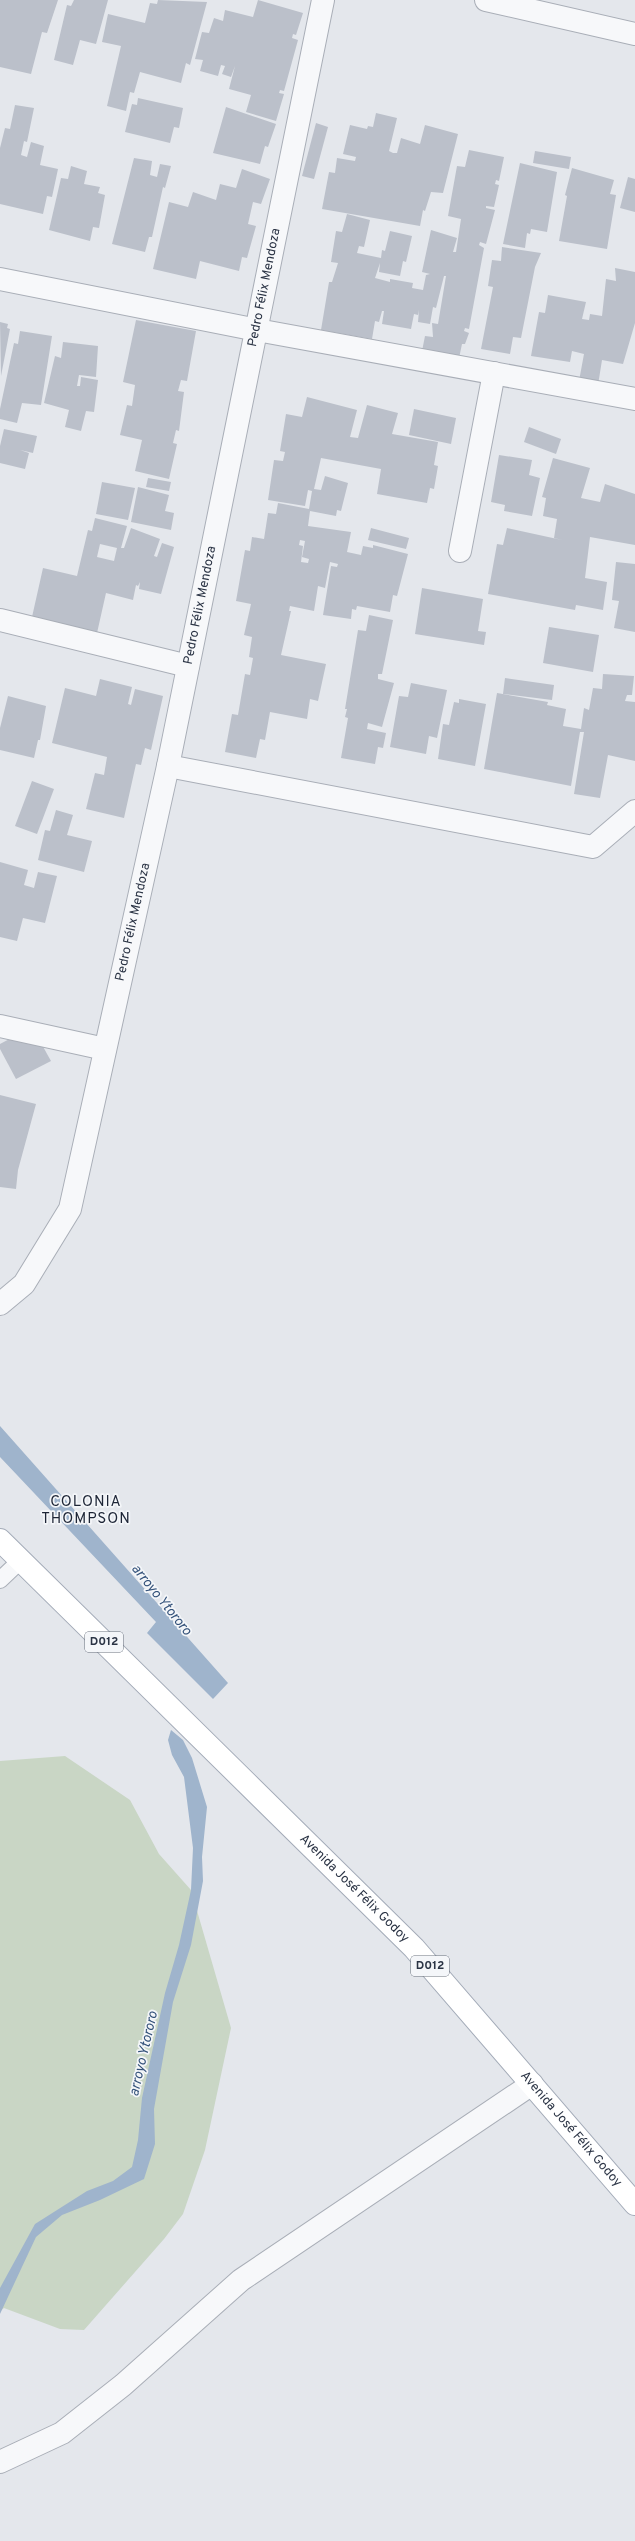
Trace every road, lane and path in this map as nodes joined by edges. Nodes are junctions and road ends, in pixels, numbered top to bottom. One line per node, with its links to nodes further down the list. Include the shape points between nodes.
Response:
1 (323, 0): 5 (street, Pedro Félix Mendoza)
2 (486, 0): 3 (street)
3 (635, 34)
4 (0, 279): 5 (street)
5 (257, 330): 6 (street); 10 (street, Pedro Félix Mendoza)
6 (494, 373): 7 (street); 8 (street)
7 (635, 398)
8 (460, 550)
9 (0, 620): 10 (street)
10 (188, 666): 11 (street, Pedro Félix Mendoza)
11 (168, 766): 12 (street, via 593,847); 14 (street, Pedro Félix Mendoza)
12 (635, 811)
13 (0, 1026): 14 (street)
14 (105, 1049): 15 (street, Pedro Félix Mendoza, via 70,1209 24,1284)
15 (0, 1304)
16 (0, 1540): 17 (main road, D012)
17 (20, 1561): 18 (lane); 19 (main road, Avenida José Félix Godoy / D012, via 414,1948)
18 (0, 1580)
19 (532, 2084): 20 (main road, Avenida José Félix Godoy / D012); 21 (street, via 241,2280 123,2385 62,2432)
20 (635, 2204)
21 (0, 2462)

